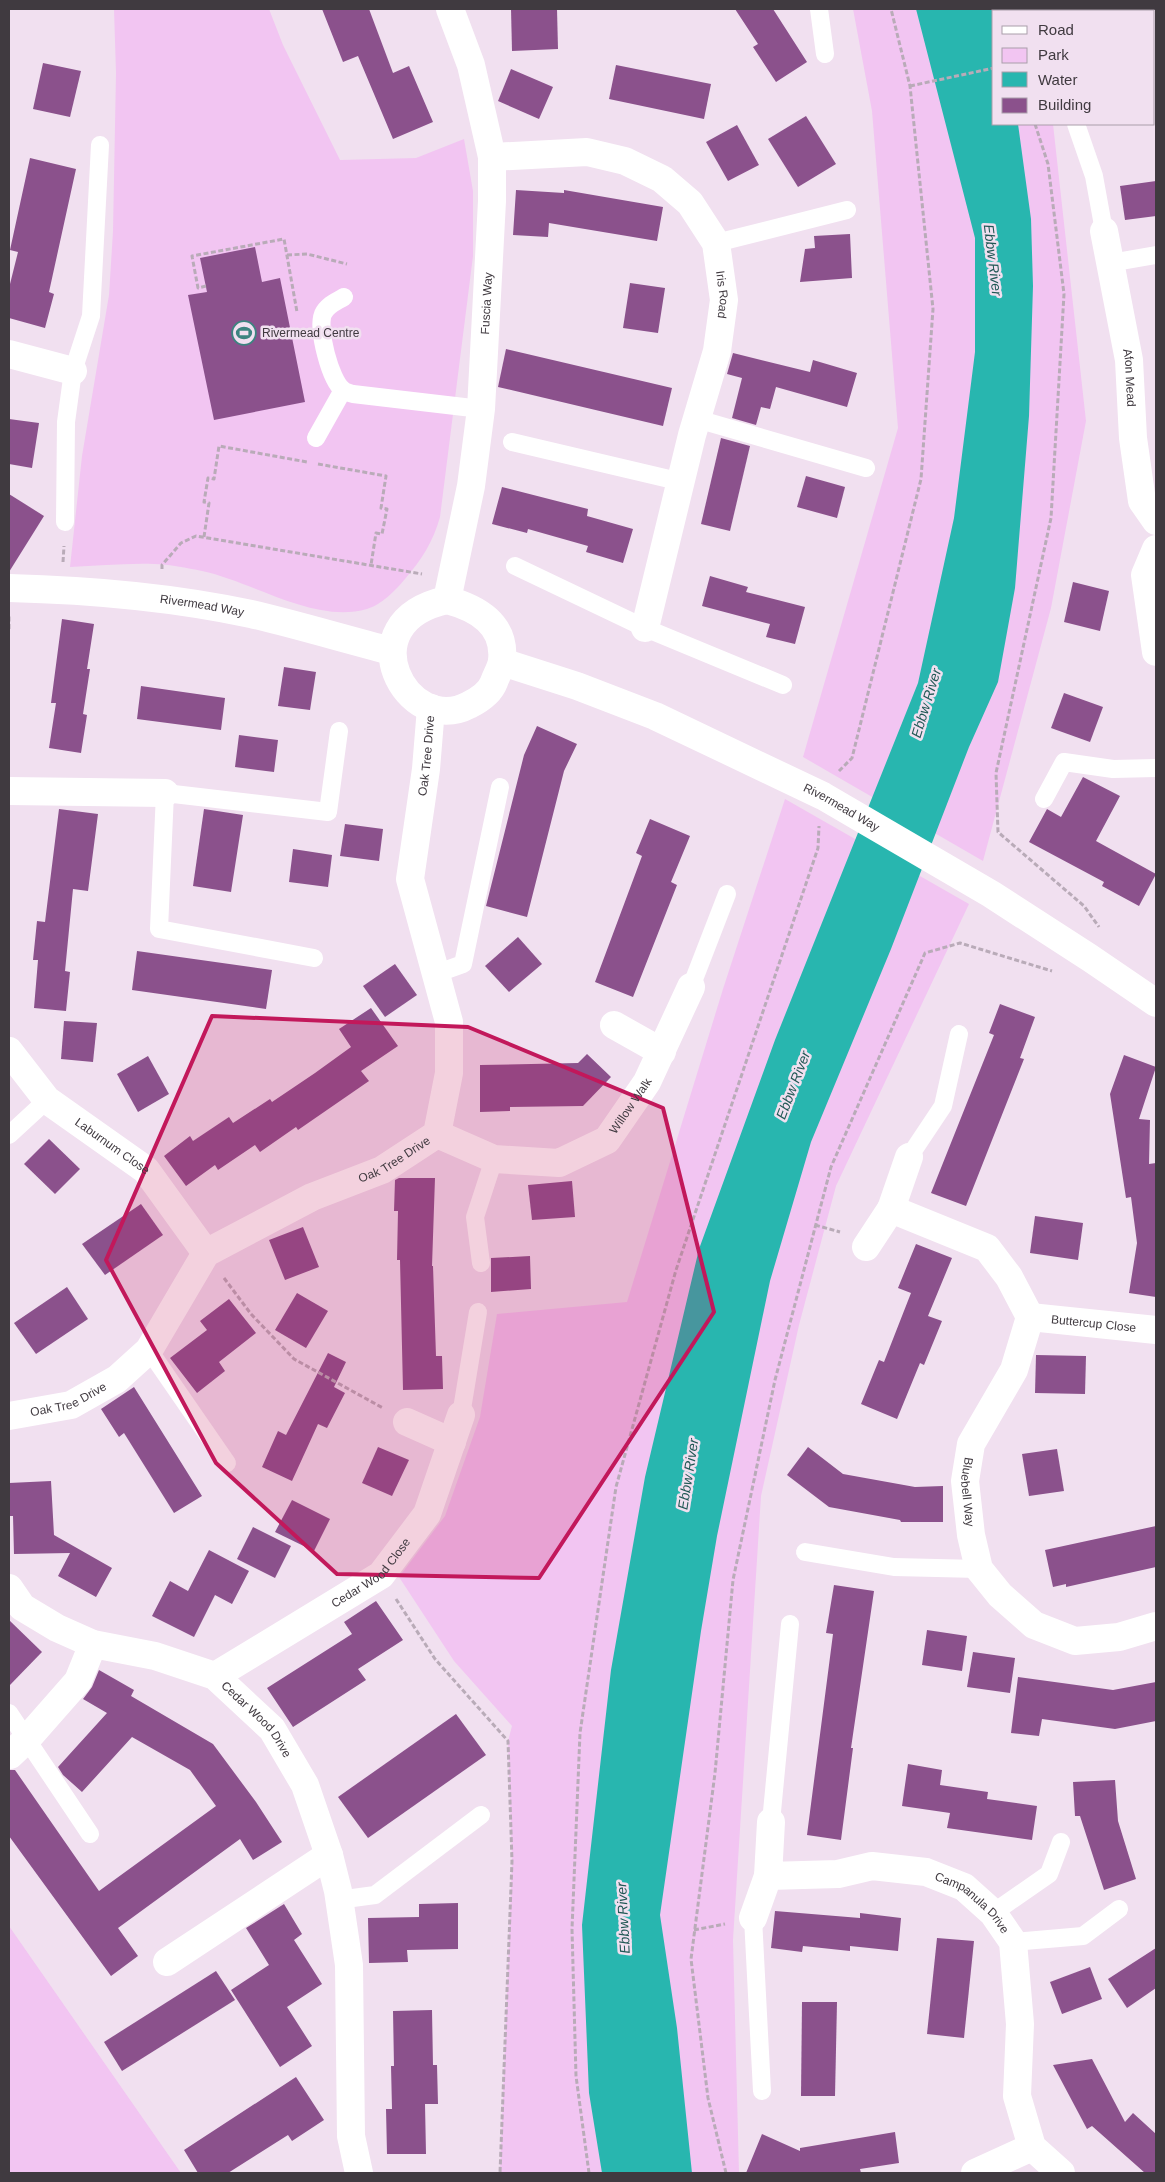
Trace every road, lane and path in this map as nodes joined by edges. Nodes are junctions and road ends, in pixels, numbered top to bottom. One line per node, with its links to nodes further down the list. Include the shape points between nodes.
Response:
1 (450, 9): 10 (street, Fuscia Way, via 471,64)
2 (820, 9): 4 (lane)
3 (891, 9): 6 (path)
4 (825, 54)
5 (992, 68): 6 (path)
6 (910, 86): 47 (path, via 933,309 921,479)
7 (1035, 125): 56 (path, via 1048,164 1064,294 1063,313 1051,518 996,773 998,832 1084,906 1104,933)
8 (1076, 125): 12 (lane, via 1094,176)
9 (100, 144): 22 (lane, via 91,316)
10 (492, 157): 13 (street, Iris Road, via 587,152 625,161 662,179 690,203); 24 (street, Fuscia Way)
11 (847, 210): 13 (lane)
12 (1104, 231): 16 (street, Afon Mead)
13 (716, 243): 25 (street, Iris Road, via 724,300 717,351)
14 (287, 255): 17 (path, via 307,254); 18 (path, via 284,239 192,256 198,288); 20 (path)
15 (1156, 255): 16 (lane)
16 (1110, 263): 30 (street, Afon Mead, via 1129,360 1132,438 1142,501)
17 (347, 264)
18 (206, 286)
19 (344, 297): 23 (lane, via 329,306 323,315 321,328 332,372)
20 (299, 322)
21 (9, 354): 22 (street)
22 (73, 371): 31 (lane, via 66,422)
23 (343, 390): 24 (lane, via 353,394); 26 (lane)
24 (480, 409): 37 (street, Fuscia Way, via 471,486)
25 (697, 419): 28 (lane); 29 (street, Iris Road)
26 (316, 438)
27 (512, 442): 29 (lane)
28 (866, 468)
29 (682, 482): 40 (street, Iris Road)
30 (1156, 521)
31 (65, 522): 38 (path)
32 (204, 537): 34 (path); 34 (path, via 209,504 204,502 208,478 214,479 219,446 386,476 381,508 387,509 382,534 376,533); 39 (path, via 187,538 162,565)
33 (1156, 549): 42 (street, via 1145,575)
34 (371, 566): 37 (path)
35 (515, 566): 40 (lane)
36 (9, 588): 38 (street, Rivermead Way)
37 (448, 589): 41 (street, via 407,619); 43 (street, via 486,616 501,645)
38 (63, 590): 39 (street, Rivermead Way)
39 (157, 598): 41 (street, Rivermead Way, via 250,614)
40 (646, 628): 44 (lane)
41 (391, 651): 45 (street, via 394,668 405,690)
42 (1156, 652)
43 (502, 662): 45 (street, via 492,688 478,701 447,711); 56 (street, Rivermead Way, via 655,716 823,796 991,894)
44 (783, 685)
45 (431, 708): 58 (street, Oak Tree Drive, via 410,879)
46 (340, 731): 51 (lane, via 328,812)
47 (852, 758)
48 (1156, 768): 52 (lane, via 1112,769 1064,762)
49 (500, 787): 58 (lane, via 463,964)
50 (9, 791): 51 (street)
51 (165, 793): 55 (lane, via 159,929)
52 (1044, 799)
53 (819, 824): 109 (path, via 818,848 676,1270 616,1486 580,1733 572,1929 576,2076)
54 (727, 894): 59 (lane)
55 (314, 958)
56 (1090, 958): 60 (street, Rivermead Way)
57 (1056, 972): 110 (path, via 960,943 925,953 830,1167 775,1380 734,1580 715,1773 691,1959 708,2098)
58 (435, 974): 67 (street, Oak Tree Drive, via 449,1022 449,1073)
59 (691, 987): 64 (street, Willow Walk)
60 (1156, 1003)
61 (614, 1025): 64 (street)
62 (959, 1034): 68 (lane, via 943,1106)
63 (9, 1052): 65 (street, Laburnum Close)
64 (662, 1052): 69 (street, Willow Walk, via 647,1082 607,1140 559,1163)
65 (47, 1100): 66 (lane); 72 (street, Laburnum Close, via 146,1170)
66 (9, 1134)
67 (437, 1134): 69 (street, Willow Walk); 72 (street, Oak Tree Drive, via 382,1170 312,1198)
68 (909, 1157): 70 (street)
69 (494, 1159): 73 (lane, via 475,1217)
70 (892, 1210): 71 (street); 75 (street, via 987,1248 1009,1277)
71 (866, 1247)
72 (206, 1253): 77 (street, Oak Tree Drive); 80 (path, via 251,1314 294,1358)
73 (481, 1263)
74 (478, 1312): 78 (lane)
75 (1030, 1317): 76 (street, Buttercup Close); 84 (street, Bluebell Way, via 1014,1370 971,1444 965,1481)
76 (1156, 1330)
77 (149, 1350): 79 (street, Oak Tree Drive, via 118,1379 71,1404); 82 (lane)
78 (461, 1415): 81 (street, Cedar Wood Close)
79 (9, 1416)
80 (407, 1422): 81 (street)
81 (452, 1442): 85 (street, Cedar Wood Close, via 427,1514)
82 (226, 1463)
83 (805, 1552): 84 (lane, via 894,1567)
84 (979, 1570): 88 (street, Bluebell Way, via 1000,1596 1034,1625 1075,1641 1119,1637)
85 (380, 1575): 90 (street, Cedar Wood Close); 108 (path, via 435,1659 508,1741 512,1861)
86 (9, 1588): 89 (street, Cedar Wood Drive, via 22,1607)
87 (790, 1624): 94 (lane)
88 (1156, 1626)
89 (93, 1644): 90 (street, Cedar Wood Drive, via 155,1656); 92 (street, via 78,1681)
90 (215, 1676): 97 (street, Cedar Wood Drive, via 272,1729 305,1785)
91 (9, 1714): 92 (lane)
92 (19, 1747): 95 (lane)
93 (481, 1815): 99 (lane, via 375,1895)
94 (770, 1822): 98 (street)
95 (90, 1834)
96 (1061, 1842): 101 (lane, via 1049,1874)
97 (329, 1855): 99 (street, Cedar Wood Drive); 104 (street)
98 (768, 1876): 101 (street, Campanula Drive, via 838,1874 872,1866 926,1872 964,1887); 102 (street)
99 (338, 1900): 107 (street, Cedar Wood Drive, via 349,1966 351,2136)
100 (1119, 1909): 103 (lane, via 1083,1936)
101 (993, 1913): 103 (street, Campanula Drive)
102 (753, 1918): 105 (lane)
103 (1013, 1942): 106 (street, Campanula Drive, via 1020,2024 1018,2096)
104 (167, 1962)
105 (762, 2091)
106 (1032, 2148): 111 (street); 112 (street)
107 (359, 2173)
108 (500, 2173)
109 (589, 2173)
110 (726, 2173)
111 (975, 2173)
112 (1061, 2173)

